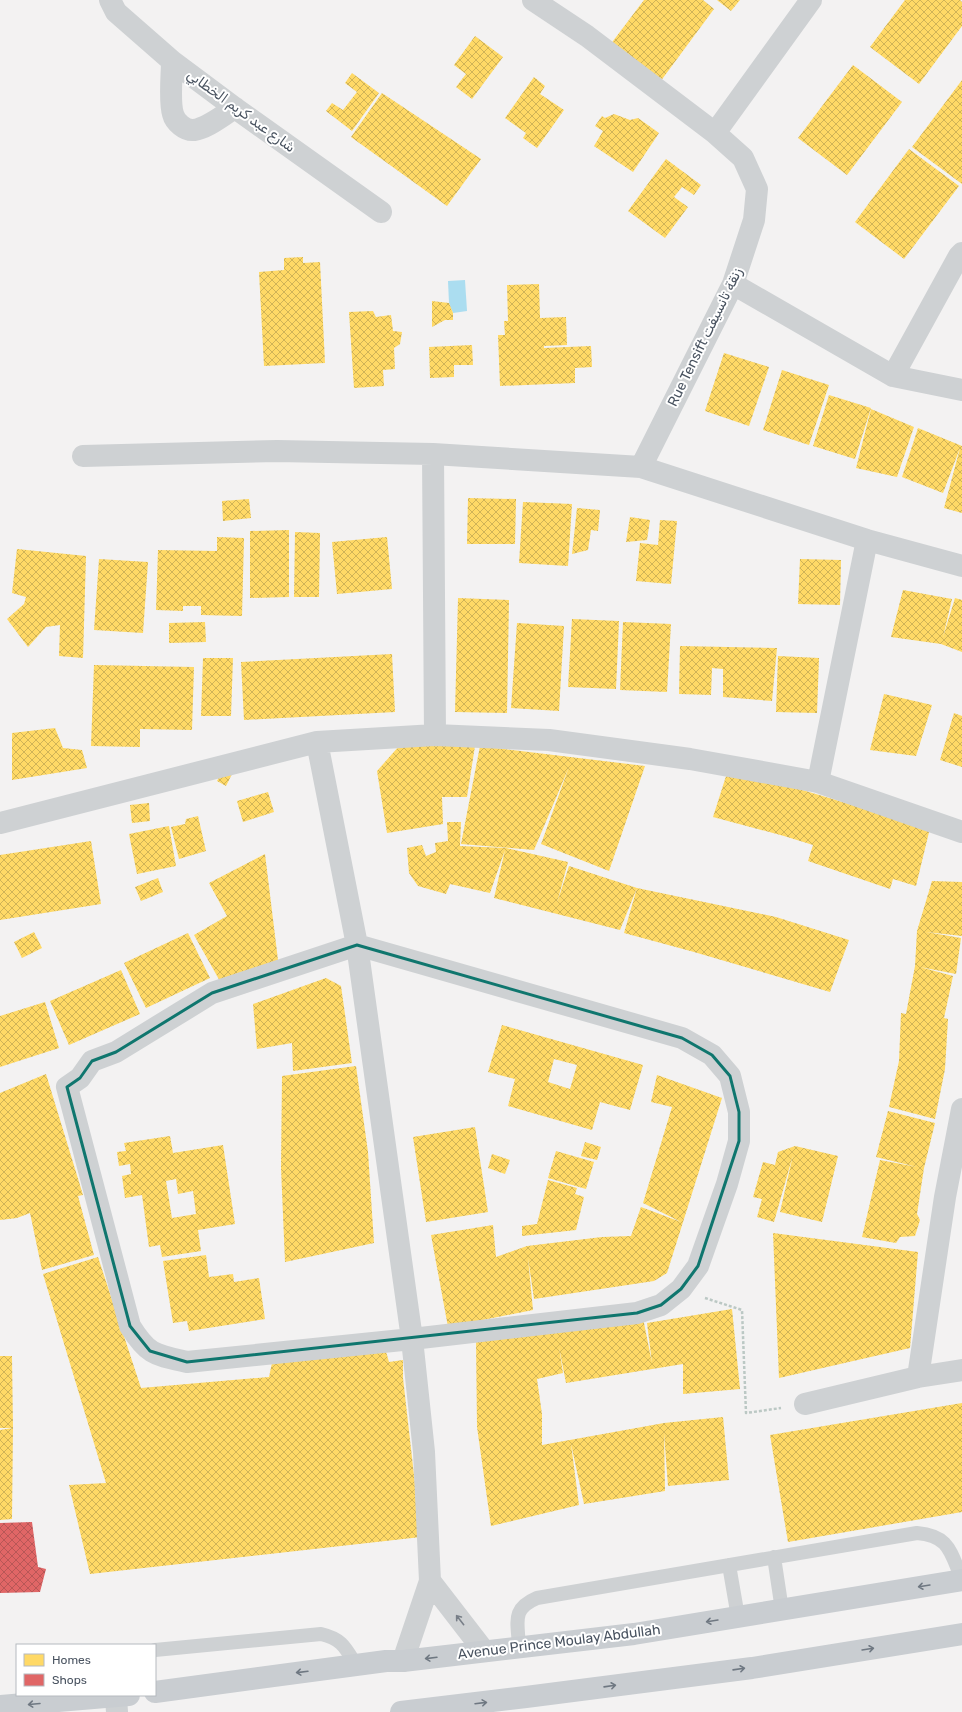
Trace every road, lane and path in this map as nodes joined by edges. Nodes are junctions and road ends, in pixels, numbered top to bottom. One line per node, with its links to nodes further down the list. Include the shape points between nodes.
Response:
1 (110, 0): 4 (street, شارع عبد كريم الخطابي, via 116,12)
2 (532, 0): 6 (street, via 586,36)
3 (811, 0): 6 (street)
4 (172, 61): 5 (street, شارع عبد كريم الخطابي); 5 (street, via 173,114 178,123 186,129 193,130 205,126)
5 (235, 108): 7 (street, شارع عبد كريم الخطابي)
6 (715, 134): 9 (street, Rue Tensift زنقة تانسيفت, via 744,158 757,189 754,220)
7 (381, 212)
8 (962, 253): 10 (street)
9 (733, 284): 10 (street); 14 (street, Rue Tensift زنقة تانسيفت)
10 (893, 376): 11 (street)
11 (962, 390)
12 (433, 454): 13 (street, via 277,451); 14 (street); 17 (street)
13 (83, 456)
14 (641, 467): 15 (street)
15 (866, 540): 16 (street); 19 (street)
16 (962, 566)
17 (435, 735): 18 (street); 19 (street, via 549,740 690,759)
18 (317, 742): 20 (street); 22 (street)
19 (818, 782): 21 (street)
20 (0, 823)
21 (962, 832)
22 (357, 946): 24 (street, via 682,1038 712,1055 730,1076 739,1112 739,1141 698,1266); 25 (street); 25 (street, via 212,993 116,1052 92,1061 80,1078 67,1086 130,1326 140,1342 150,1351 187,1362)
23 (962, 1109): 27 (street, via 945,1197)
24 (681, 1289): 25 (street, via 661,1305 636,1313); 28 (path, via 742,1310 746,1413)
25 (412, 1339): 32 (street, via 424,1452)
26 (962, 1370): 27 (street)
27 (918, 1377): 28 (street)
28 (805, 1404)
29 (774, 1557): 30 (lane); 31 (lane, via 917,1533 931,1534 946,1545); 33 (lane)
30 (729, 1565): 34 (lane); 36 (lane, via 537,1598 519,1609)
31 (962, 1579): 33 (main road, Avenue Prince Moulay Abdullah, one-way to 33)
32 (430, 1581): 38 (street, one-way to 32); 39 (street)
33 (782, 1610): 34 (main road, Avenue Prince Moulay Abdullah)
34 (738, 1617): 36 (main road, Avenue Prince Moulay Abdullah, one-way to 36, via 634,1634)
35 (962, 1634): 44 (main road, one-way to 35, via 752,1668)
36 (519, 1647): 38 (main road, Avenue Prince Moulay Abdullah)
37 (156, 1650): 40 (lane, via 321,1634 343,1643)
38 (484, 1651): 39 (main road, Avenue Prince Moulay Abdullah, one-way to 39)
39 (402, 1661): 40 (main road, Avenue Prince Moulay Abdullah)
40 (356, 1665): 41 (main road, Avenue Prince Moulay Abdullah, one-way to 41)
41 (156, 1692)
42 (119, 1700): 43 (main road, one-way to 43)
43 (0, 1706)
44 (401, 1712)

